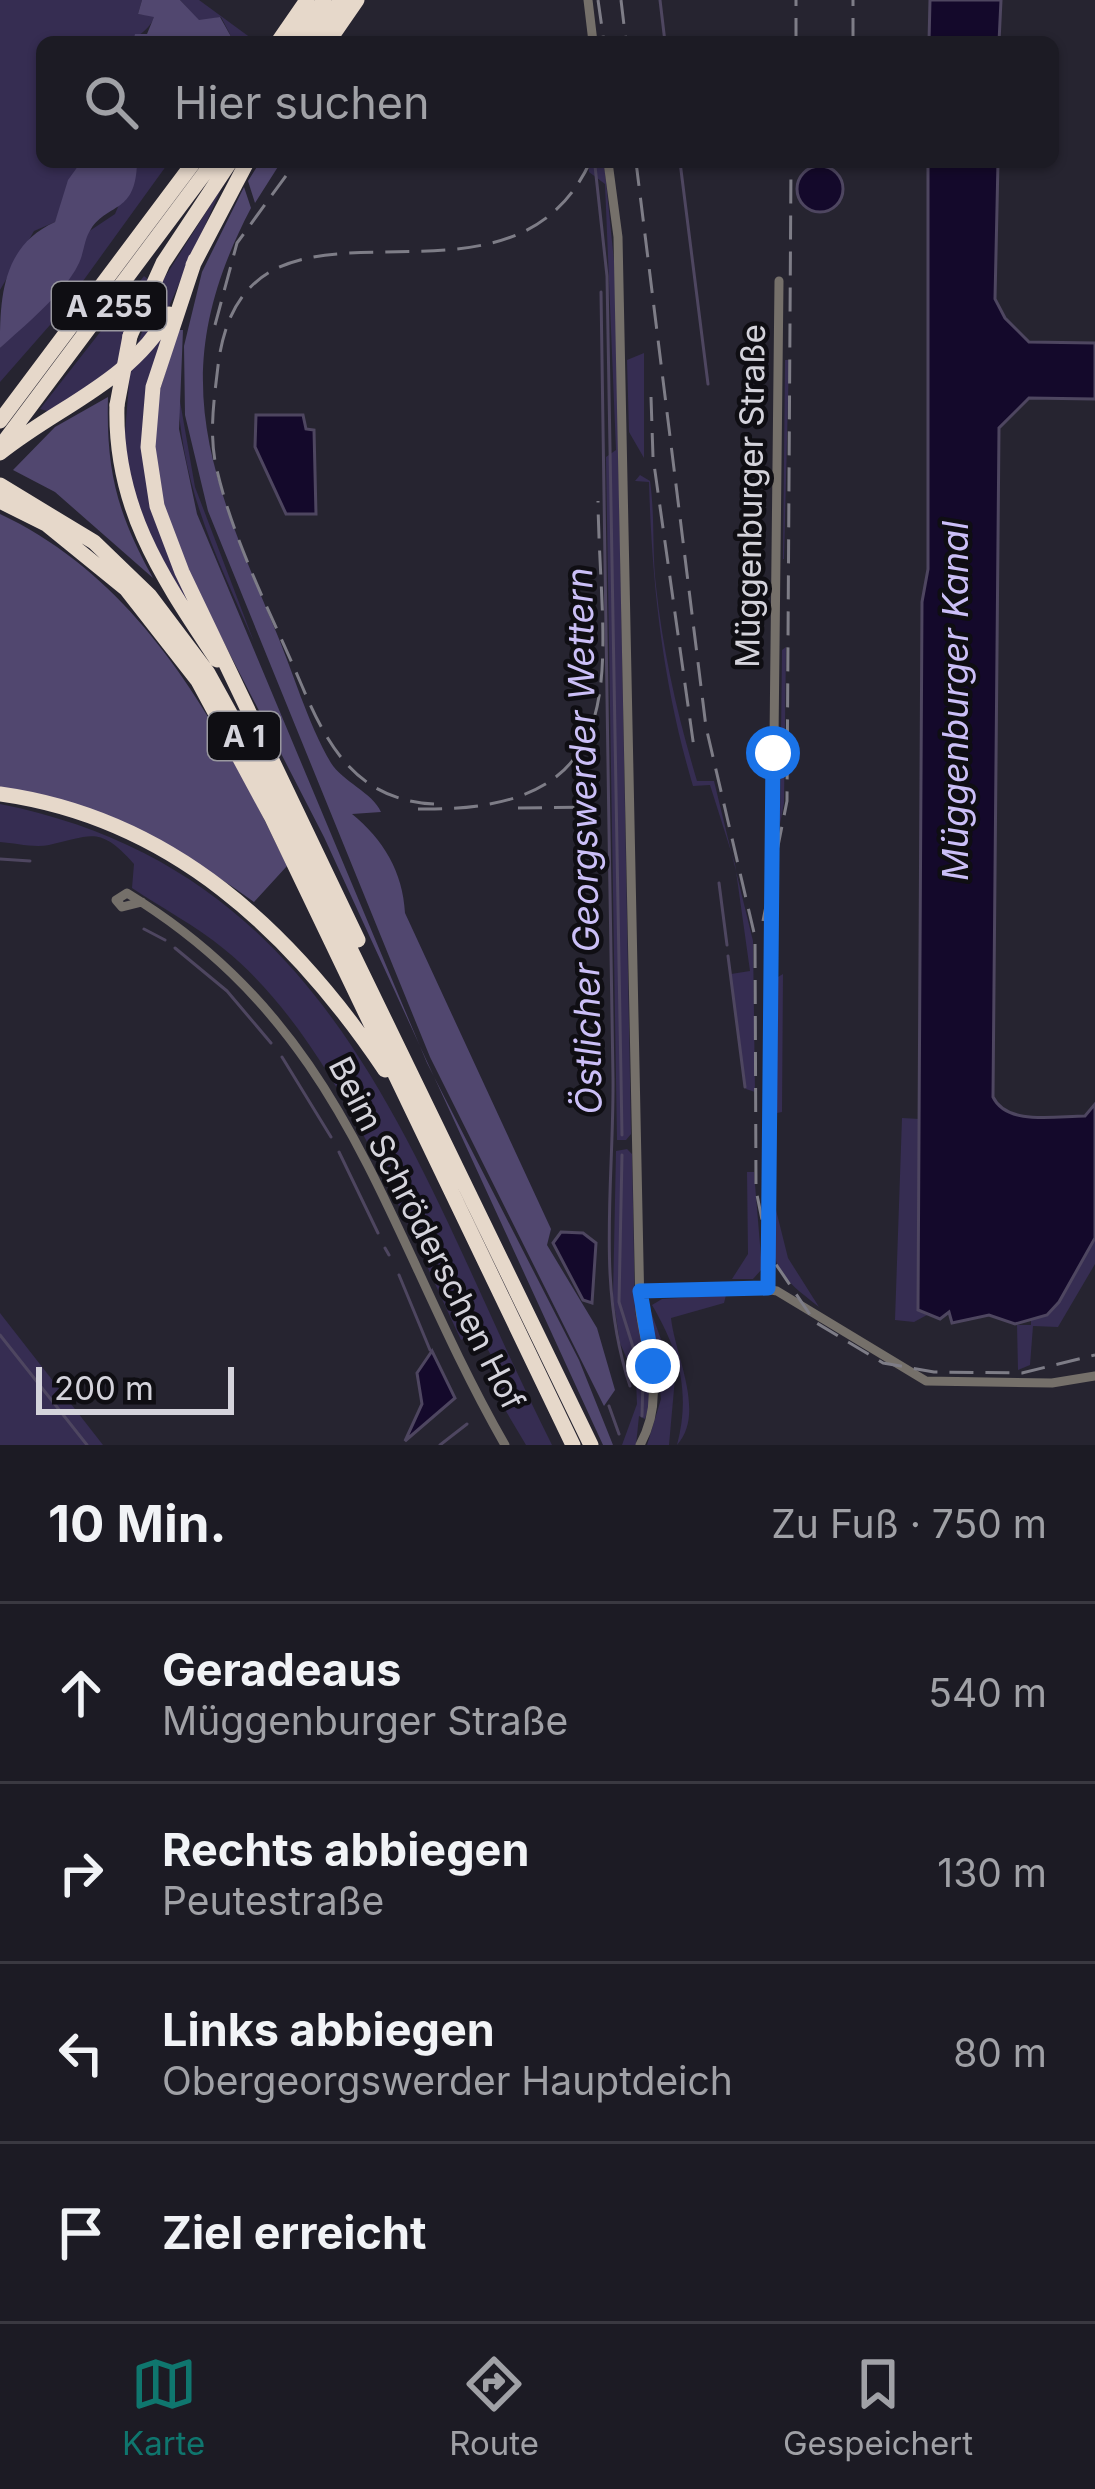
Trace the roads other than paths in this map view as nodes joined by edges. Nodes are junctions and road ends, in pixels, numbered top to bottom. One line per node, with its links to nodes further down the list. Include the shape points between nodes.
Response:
1 (307, 0): 6 (highway)
2 (324, 0): 7 (highway)
3 (340, 0): 8 (highway)
4 (357, 0): 9 (highway)
5 (588, 0): 10 (street)
6 (282, 36)
7 (299, 36)
8 (316, 36)
9 (332, 36)
10 (592, 36)
11 (190, 168): 18 (highway, A 255)
12 (209, 168): 19 (highway, A 255)
13 (226, 168): 22 (highway, bridge, via 164,263 130,336 117,405 118,460 133,522 154,564)
14 (244, 168): 16 (highway)
15 (609, 168): 28 (street, via 618,237)
16 (195, 260): 19 (highway, via 136,360); 22 (highway, via 153,387 151,475 182,572)
17 (779, 281): 27 (street, Müggenburger Straße)
18 (0, 421)
19 (0, 450)
20 (0, 485): 25 (highway, A 1, via 94,542 190,647 269,782)
21 (0, 501): 26 (highway, via 46,524 126,589 198,681)
22 (249, 707): 25 (highway)
23 (0, 794): 26 (highway, via 122,828 221,885 306,963)
24 (142, 902): 30 (street, Beim Schröderschen Hof, via 228,965 312,1064)
25 (404, 1054): 32 (highway, A 1)
26 (410, 1108): 31 (highway)
27 (768, 1288): 28 (street); 29 (street, via 926,1381)
28 (640, 1291): 33 (street, via 656,1387)
29 (1095, 1376)
30 (505, 1445)
31 (573, 1445)
32 (591, 1445)
33 (640, 1445)

